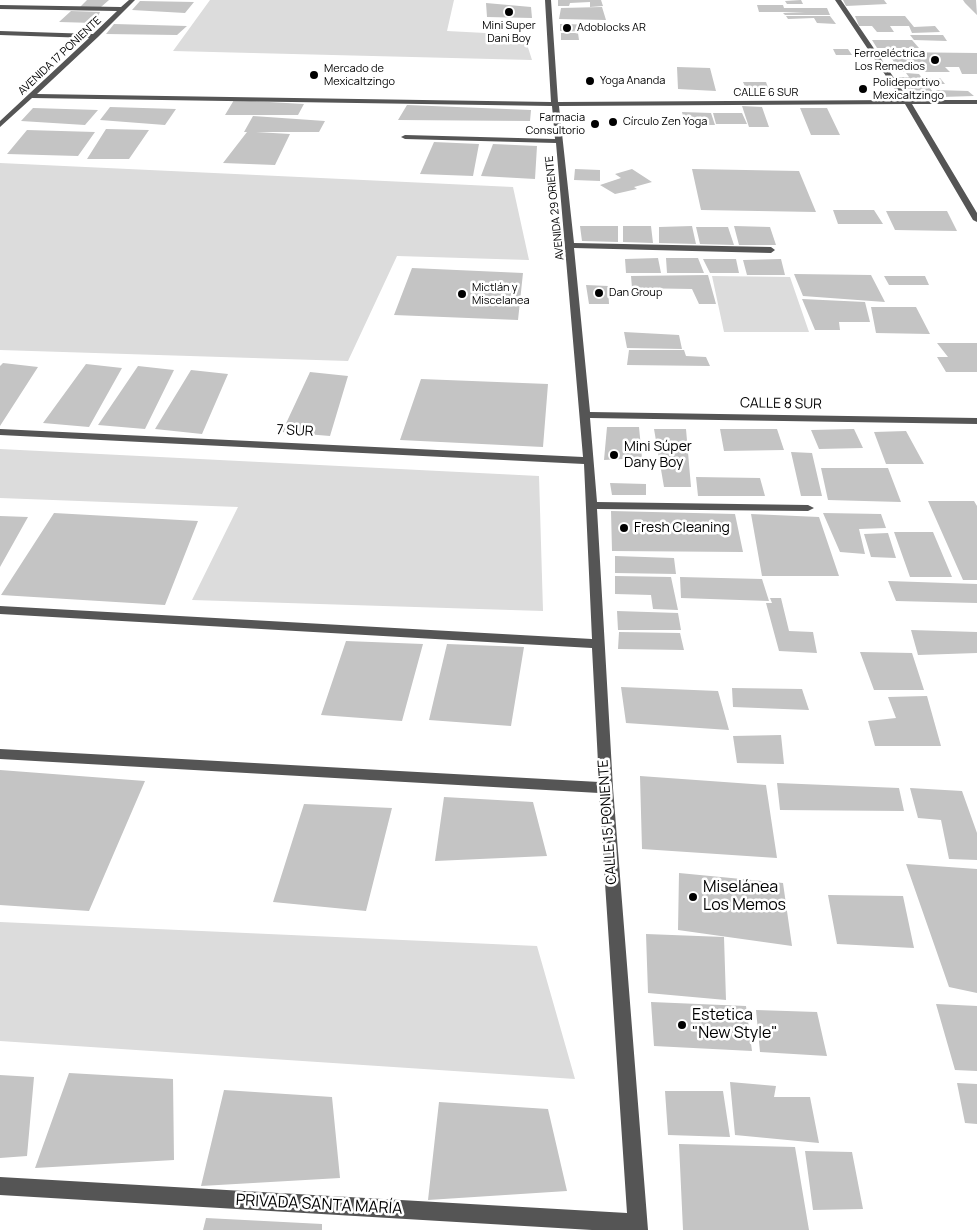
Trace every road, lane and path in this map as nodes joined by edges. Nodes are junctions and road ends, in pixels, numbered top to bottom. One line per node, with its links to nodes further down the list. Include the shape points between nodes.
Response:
1 (132, 0): 5 (street, AVENIDA 17 PONIENTE)
2 (548, 0): 11 (street, AVENIDA 29 ORIENTE)
3 (838, 0): 9 (street)
4 (0, 7): 5 (street)
5 (124, 9): 7 (street, AVENIDA 17 PONIENTE)
6 (0, 34): 7 (street)
7 (96, 36): 8 (street, AVENIDA 17 PONIENTE)
8 (32, 96): 11 (street, CALLE 6 SUR); 12 (street, AVENIDA 17 PONIENTE)
9 (906, 102): 10 (street, CALLE 6 SUR); 11 (street, CALLE 6 SUR); 15 (street)
10 (977, 102)
11 (555, 104): 14 (street, AVENIDA 29 ORIENTE)
12 (0, 125)
13 (405, 138): 14 (street)
14 (560, 141): 16 (street, AVENIDA 29 ORIENTE)
15 (977, 220)
16 (570, 245): 17 (street); 18 (street, AVENIDA 29 ORIENTE)
17 (771, 250)
18 (584, 415): 19 (street, CALLE 8 SUR); 21 (street, CALLE 15 PONIENTE)
19 (977, 421)
20 (0, 432): 21 (street, 7 SUR)
21 (589, 461): 22 (street, CALLE 15 PONIENTE)
22 (592, 505): 23 (street); 25 (street, CALLE 15 PONIENTE)
23 (808, 508)
24 (0, 610): 25 (street)
25 (597, 644): 27 (street, CALLE 15 PONIENTE)
26 (0, 754): 27 (street)
27 (606, 788): 29 (street, CALLE 15 PONIENTE)
28 (0, 1186): 29 (street, PRIVADA SANTA MARÍA)
29 (638, 1227)

